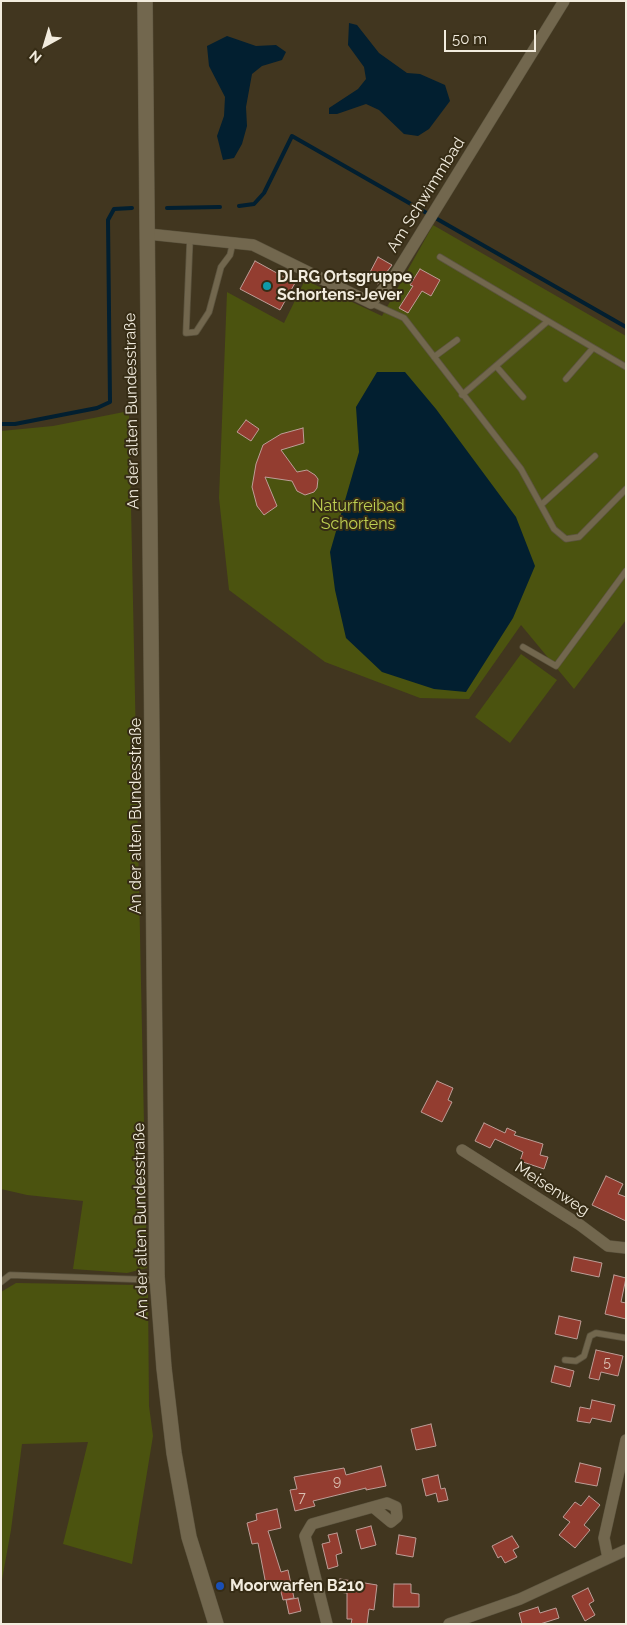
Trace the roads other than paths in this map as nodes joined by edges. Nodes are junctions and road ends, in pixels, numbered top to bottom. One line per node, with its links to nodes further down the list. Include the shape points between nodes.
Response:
1 (145, 1): 3 (street, An der alten Bundesstraße)
2 (564, 1): 7 (street, Am Schwimmbad, via 392,280)
3 (148, 234): 4 (street); 24 (street, An der alten Bundesstraße)
4 (190, 238): 5 (street); 5 (lane, via 186,333 196,332 209,312 221,267 230,255)
5 (233, 242): 7 (street, via 253,245)
6 (440, 257): 8 (lane)
7 (371, 303): 11 (lane, via 404,318)
8 (548, 321): 10 (lane); 12 (lane)
9 (457, 340): 11 (lane)
10 (593, 348): 13 (lane); 14 (lane)
11 (434, 358): 15 (lane)
12 (496, 366): 15 (lane); 16 (lane)
13 (626, 367)
14 (566, 379)
15 (462, 395): 19 (lane, via 521,469)
16 (523, 397)
17 (595, 456): 19 (lane)
18 (626, 489): 19 (lane, via 579,537 566,539 554,529)
19 (541, 505)
20 (626, 571): 21 (lane, via 556,666)
21 (523, 647)
22 (462, 1150): 23 (street, Meisenweg, via 608,1246)
23 (626, 1248)
24 (158, 1281): 25 (lane, via 10,1275); 32 (street, An der alten Bundesstraße, via 174,1453 189,1537)
25 (1, 1282)
26 (626, 1338): 27 (lane, via 596,1333 590,1336 584,1356 576,1361)
27 (565, 1360)
28 (626, 1440): 31 (street, via 604,1538)
29 (373, 1507): 33 (street, via 312,1524 305,1536)
30 (626, 1550): 31 (street)
31 (608, 1558): 34 (street, via 520,1599)
32 (216, 1624)
33 (327, 1624)
34 (449, 1624)

